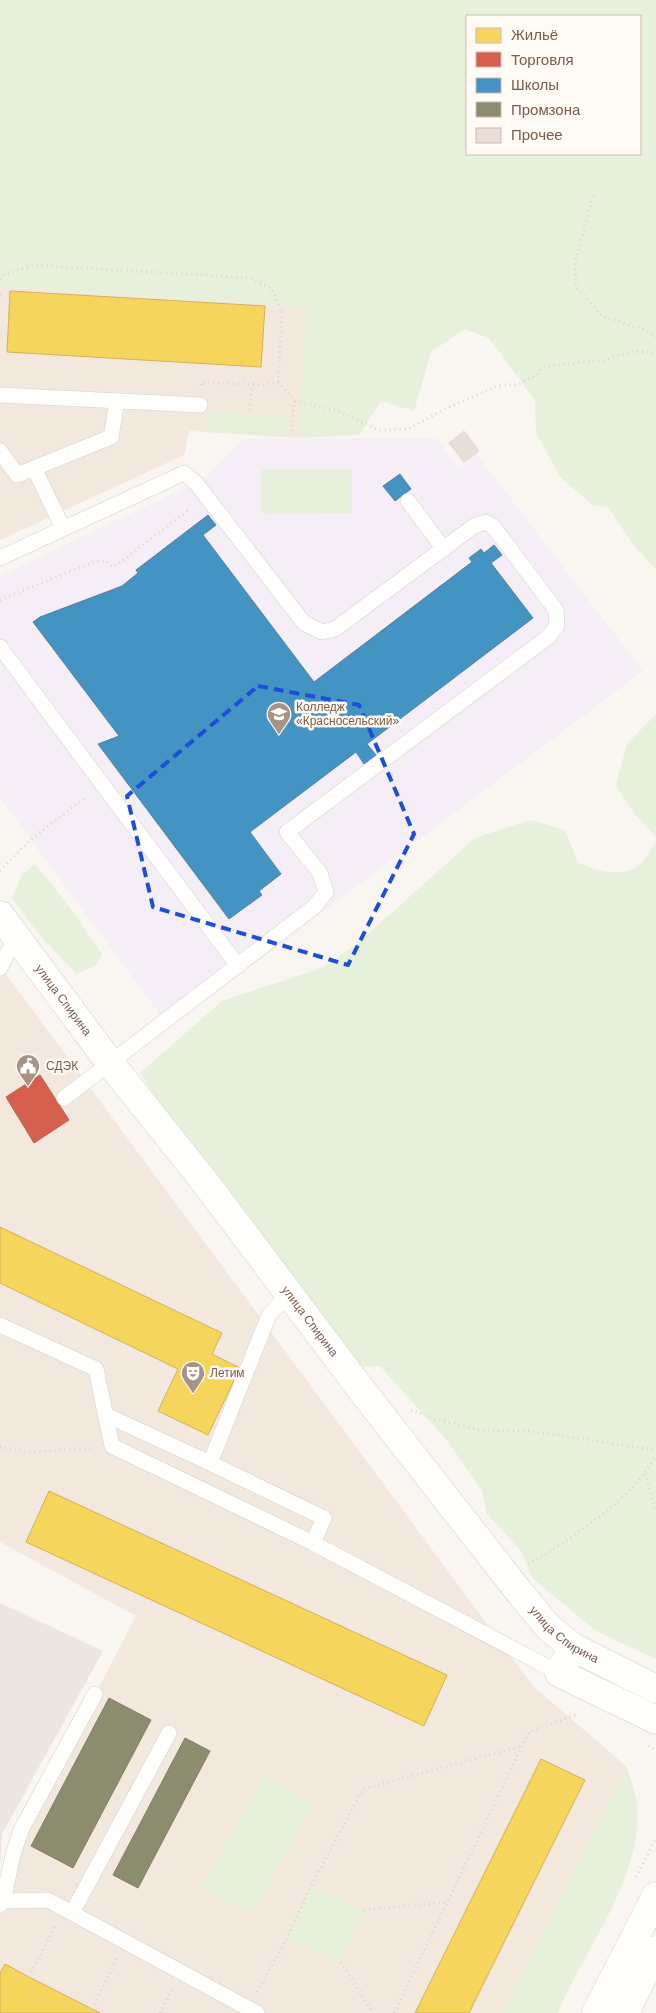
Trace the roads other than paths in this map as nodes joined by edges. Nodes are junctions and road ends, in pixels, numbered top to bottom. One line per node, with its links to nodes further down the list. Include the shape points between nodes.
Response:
1 (0, 394): 2 (lane)
2 (117, 401): 3 (lane); 5 (lane, via 111,437)
3 (200, 405)
4 (0, 451): 5 (lane, via 17,475)
5 (34, 468): 7 (lane)
6 (408, 501): 8 (lane)
7 (63, 528): 8 (lane, via 184,473 196,482 304,623 322,632 335,629); 9 (lane)
8 (444, 549): 13 (lane, via 474,526 485,522 493,526 556,610 556,626 548,637 287,832 320,873 326,892 314,907)
9 (0, 558)
10 (0, 647): 13 (lane)
11 (0, 915): 12 (street, улица Спирина)
12 (16, 937): 14 (lane); 15 (street, улица Спирина)
13 (238, 966): 15 (lane)
14 (0, 968)
15 (110, 1063): 16 (lane); 17 (street, улица Спирина)
16 (64, 1098)
17 (290, 1294): 20 (lane, via 269,1315); 22 (street, улица Спирина, via 505,1575 549,1628)
18 (4, 1329): 19 (lane, via 96,1369)
19 (106, 1415): 20 (lane); 21 (lane, via 112,1446)
20 (210, 1463): 21 (lane, via 324,1518)
21 (313, 1543): 23 (lane)
22 (573, 1647): 23 (street); 24 (street, улица Спирина)
23 (559, 1674): 26 (street)
24 (656, 1689)
25 (95, 1694): 29 (lane, via 21,1830)
26 (656, 1720)
27 (169, 1732): 30 (lane)
28 (656, 1896): 33 (street)
29 (2, 1903): 30 (lane, via 48,1900)
30 (68, 1910): 32 (lane)
31 (656, 1950): 34 (street)
32 (253, 2010)
33 (598, 2012)
34 (625, 2013)

